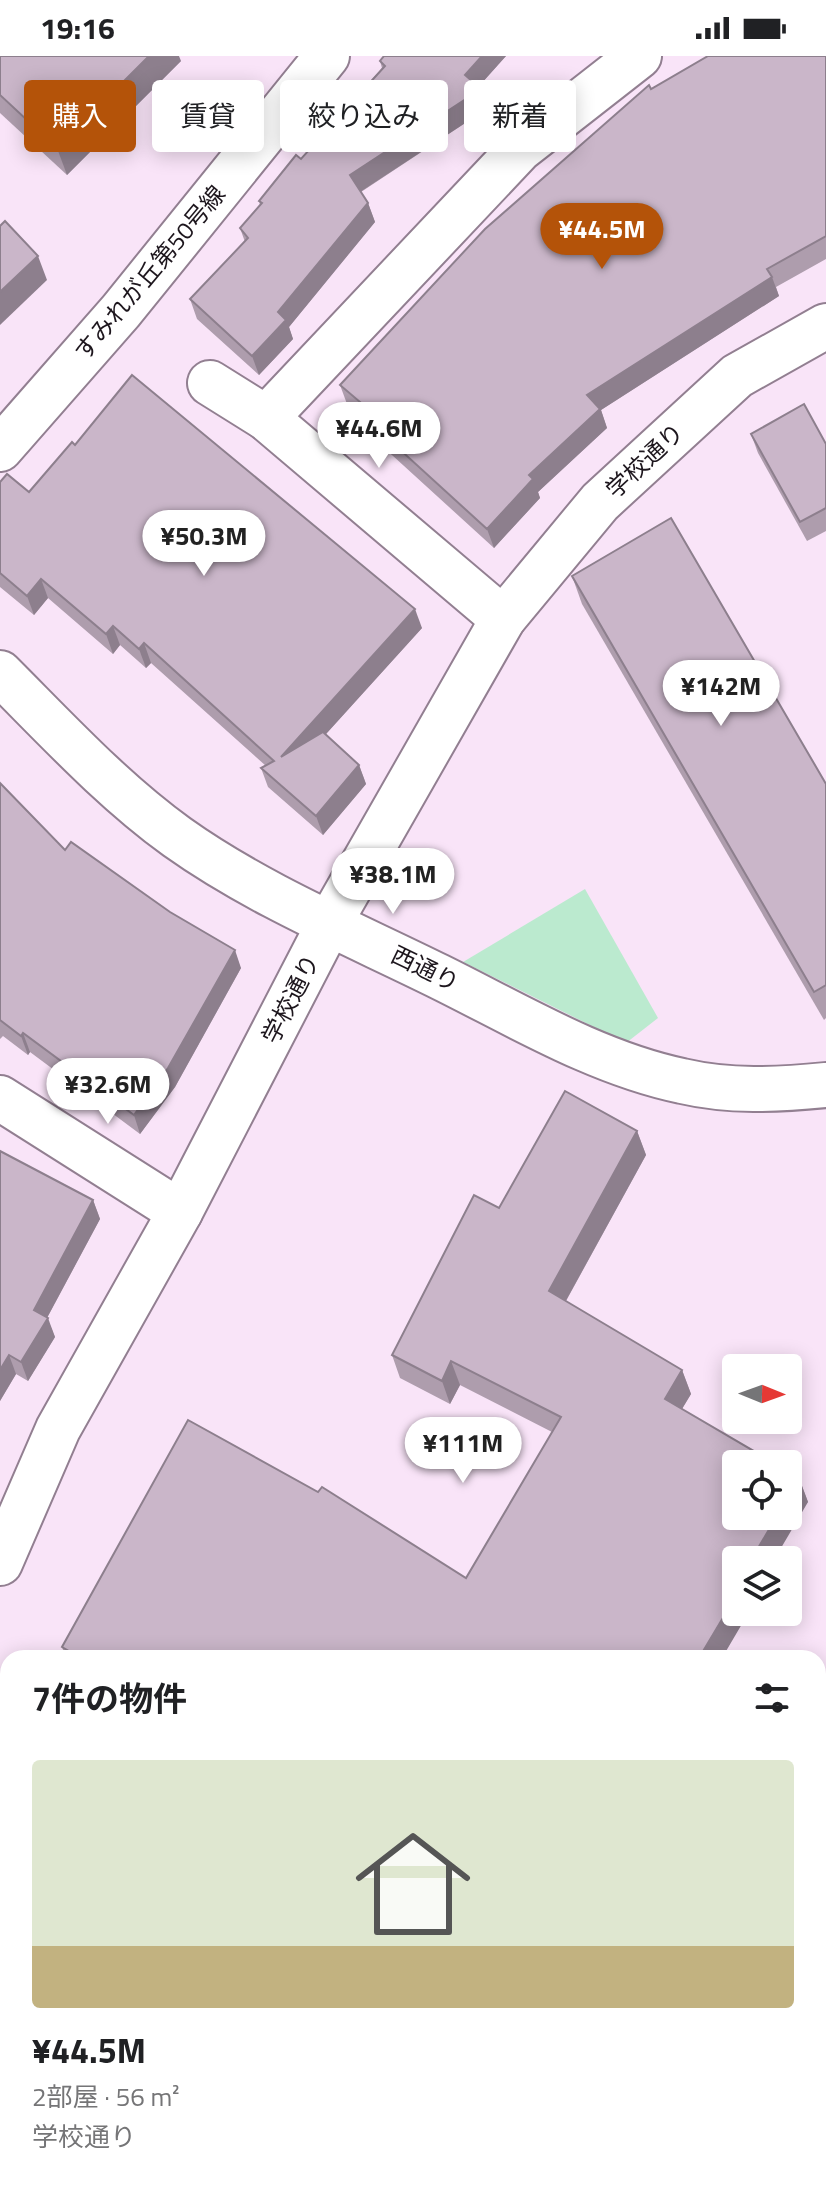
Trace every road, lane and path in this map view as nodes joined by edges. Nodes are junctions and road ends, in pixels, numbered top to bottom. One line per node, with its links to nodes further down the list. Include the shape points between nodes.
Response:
1 (327, 56): 6 (street, すみれが丘第50号線, via 121,311)
2 (639, 56): 5 (street, via 520,149)
3 (826, 326): 7 (street, 学校通り, via 737,376 600,502)
4 (210, 383): 5 (street)
5 (266, 418): 7 (street)
6 (0, 449)
7 (503, 619): 9 (street, 学校通り)
8 (0, 673): 9 (street, 西通り, via 125,797 179,838)
9 (330, 922): 10 (street, 西通り, via 632,1068 735,1089); 12 (street, 学校通り)
10 (826, 1085)
11 (0, 1098): 12 (street)
12 (180, 1212): 13 (street, 学校通り, via 58,1429)
13 (0, 1563)

